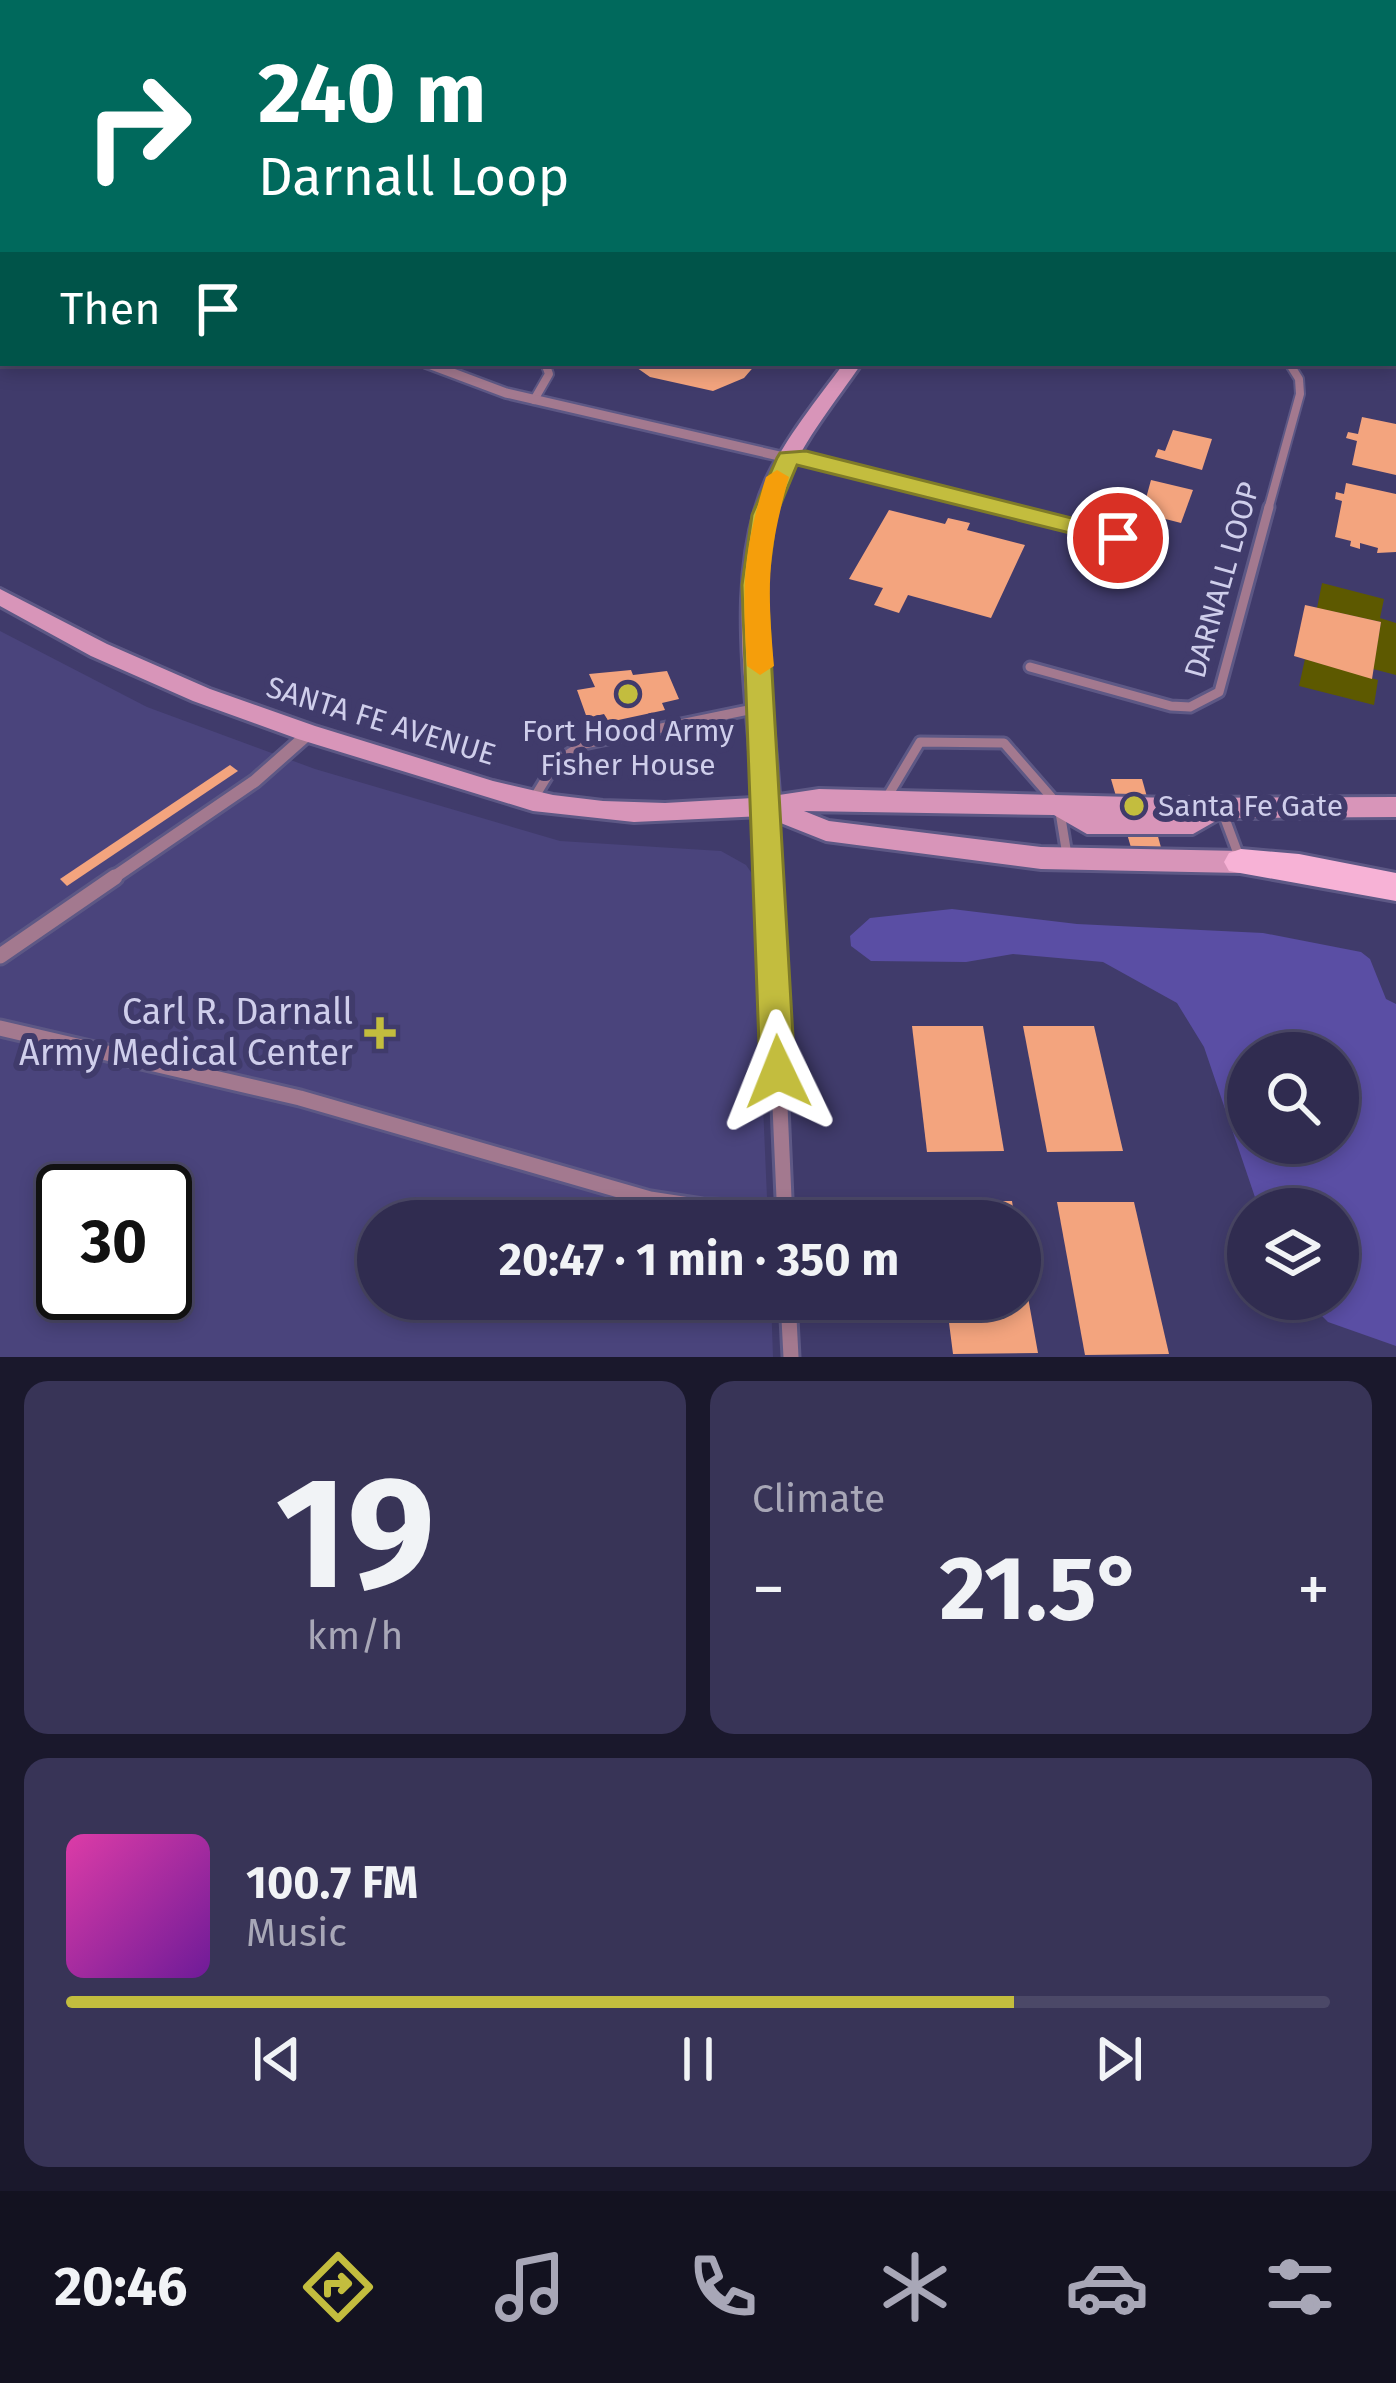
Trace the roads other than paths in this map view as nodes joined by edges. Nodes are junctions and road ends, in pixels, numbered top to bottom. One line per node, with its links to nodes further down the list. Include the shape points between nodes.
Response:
1 (435, 366): 5 (street)
2 (546, 366): 5 (lane)
3 (851, 366): 6 (street)
4 (1291, 366): 9 (lane, DARNALL LOOP, via 1300,394 1219,692 1190,707 1171,706)
5 (534, 400): 6 (street)
6 (788, 458): 7 (lane); 10 (street, via 757,547)
7 (1151, 546)
8 (0, 596): 11 (street, SANTA FE AVENUE, via 161,680)
9 (1030, 667)
10 (764, 707): 12 (lane, via 584,744 556,762); 15 (street)
11 (308, 734): 12 (street, SANTA FE AVENUE); 21 (street, via 255,781)
12 (532, 800): 15 (street, SANTA FE AVENUE, via 608,810)
13 (885, 800): 14 (street, SANTA FE AVENUE); 14 (lane, via 920,742 1004,743); 15 (street, SANTA FE AVENUE)
14 (1059, 806): 17 (street, SANTA FE AVENUE, via 1088,824 1193,824); 18 (lane)
15 (767, 807): 18 (street, via 826,831); 24 (street)
16 (1396, 807): 17 (street, SANTA FE AVENUE)
17 (1222, 808): 19 (lane)
18 (1067, 860): 19 (street)
19 (1241, 862): 20 (main road)
20 (1396, 887)
21 (0, 956)
22 (0, 1028): 23 (street, via 300,1098)
23 (656, 1200)
24 (783, 1200)
25 (789, 1320): 26 (street)
26 (791, 1357)

